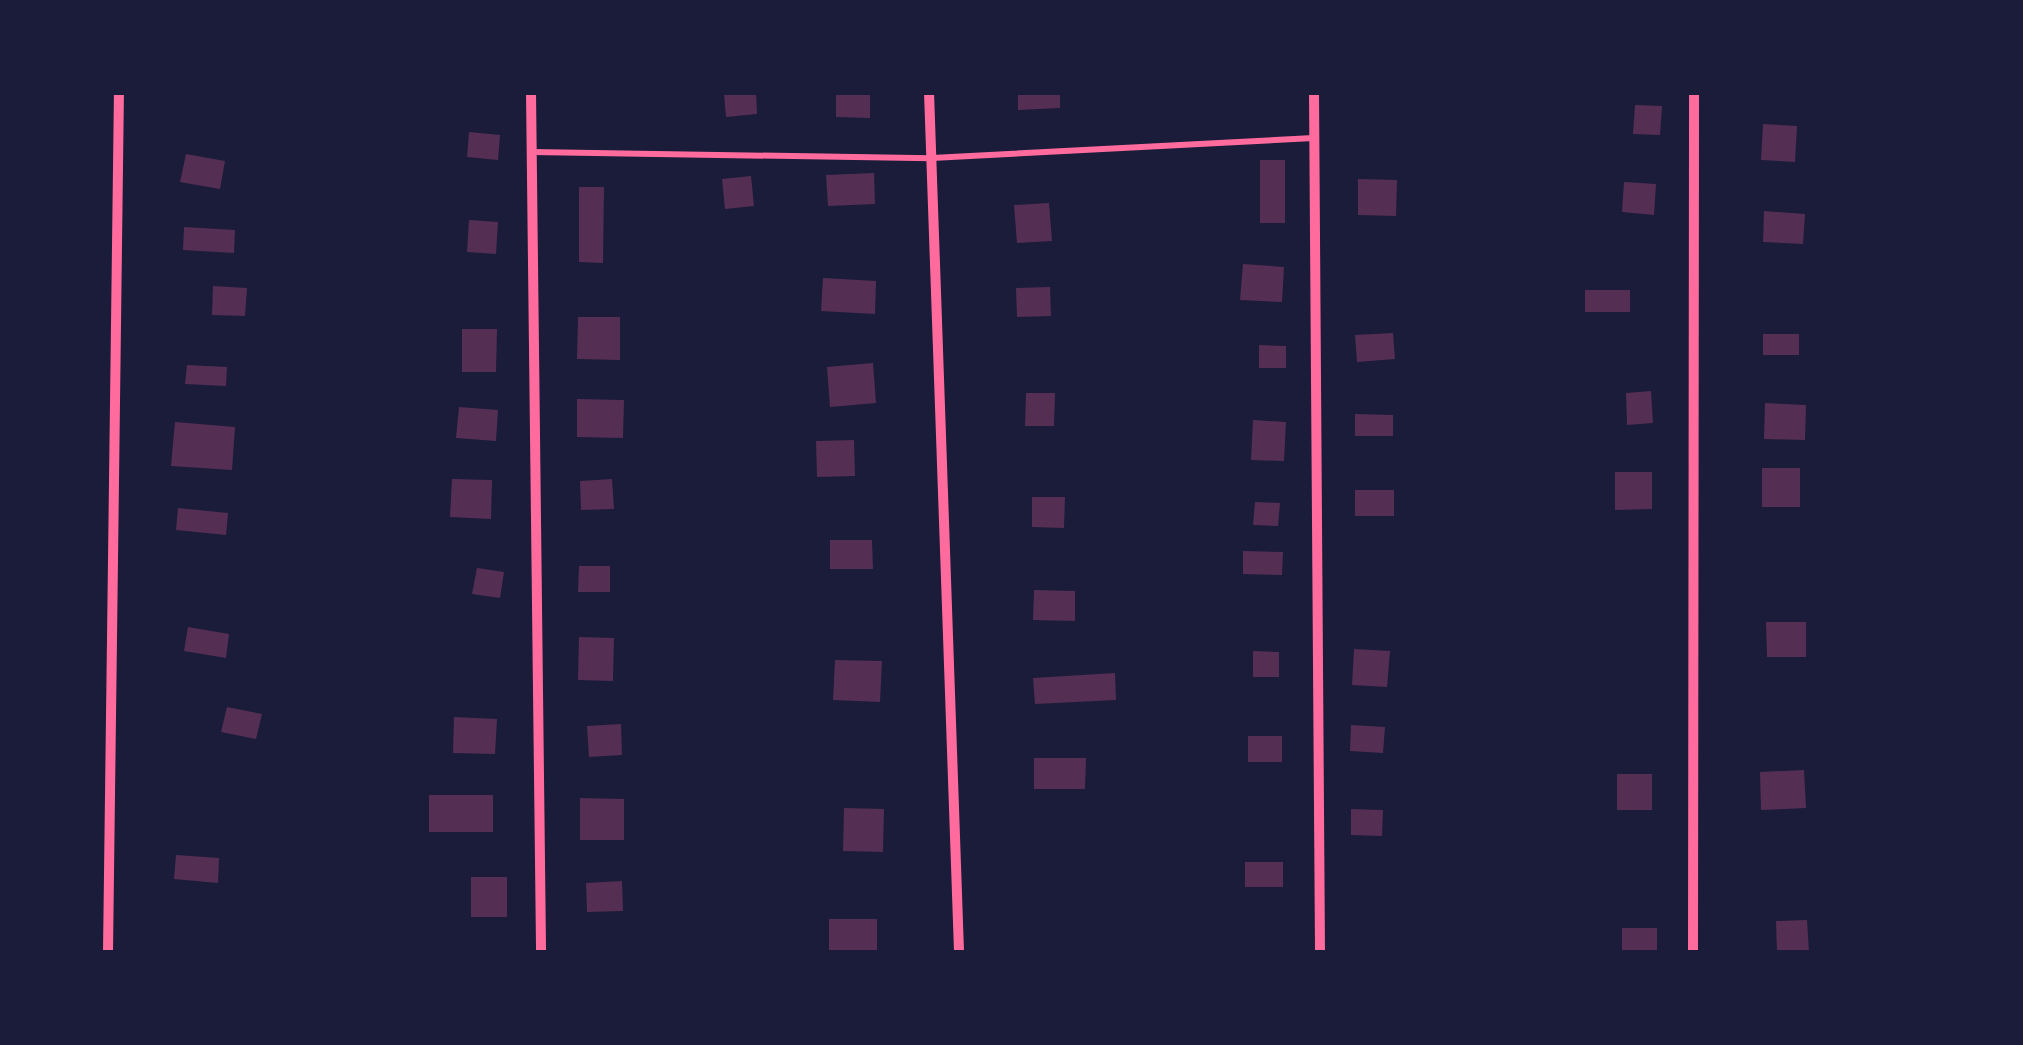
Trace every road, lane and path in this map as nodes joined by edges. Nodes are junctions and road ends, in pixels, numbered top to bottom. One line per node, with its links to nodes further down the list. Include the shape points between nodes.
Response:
1 (119, 92): 10 (street)
2 (532, 92): 7 (street)
3 (929, 92): 8 (street)
4 (1314, 92): 6 (street)
5 (1694, 92): 15 (street)
6 (1313, 138): 8 (lane); 14 (street)
7 (532, 152): 8 (lane); 12 (street)
8 (932, 158): 13 (street)
9 (92, 899): 10 (street)
10 (109, 900): 11 (street)
11 (108, 952)
12 (541, 952)
13 (959, 952)
14 (1320, 952)
15 (1692, 952)

